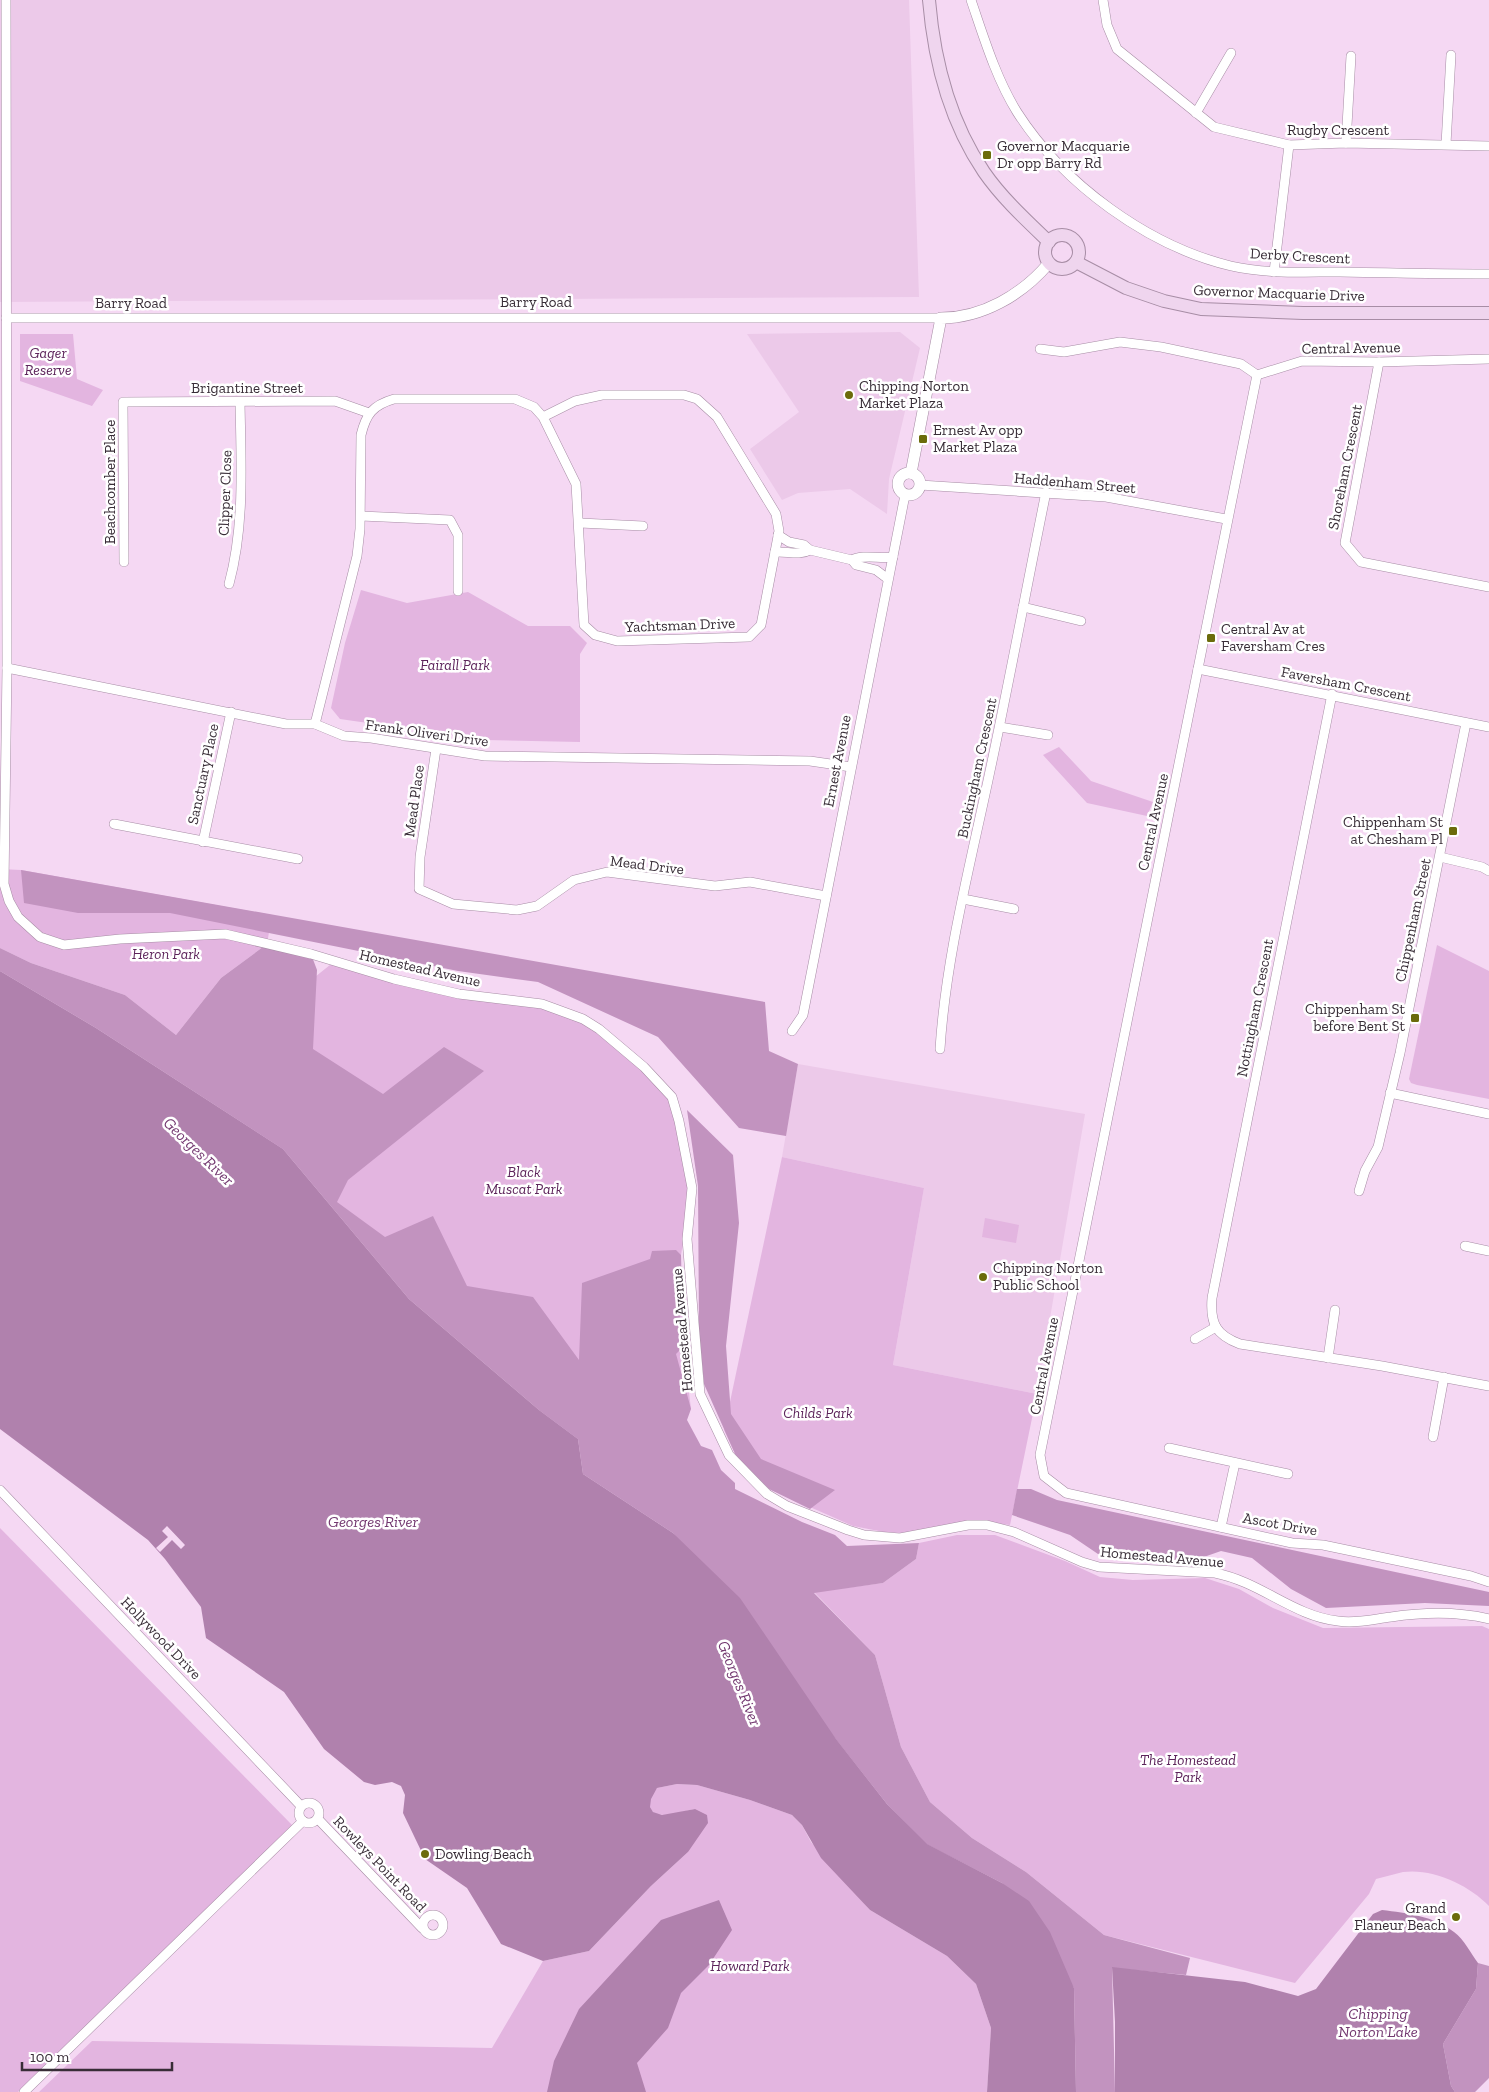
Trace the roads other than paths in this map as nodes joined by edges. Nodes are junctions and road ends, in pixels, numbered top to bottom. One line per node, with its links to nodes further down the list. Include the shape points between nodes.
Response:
1 (6, 0): 19 (street)
2 (929, 0): 13 (main road, via 943,79 968,145 994,184)
3 (972, 0): 16 (street, Derby Crescent, via 990,53 1017,111 1031,132 1069,174 1113,211 1163,240 1232,266)
4 (1103, 0): 8 (street, Rugby Crescent, via 1108,25 1118,49)
5 (1231, 53): 8 (street)
6 (1451, 55): 10 (street)
7 (1351, 56): 9 (street)
8 (1196, 113): 11 (street, Rugby Crescent, via 1214,127)
9 (1346, 143): 10 (street, Rugby Crescent); 11 (street, Rugby Crescent)
10 (1446, 144): 12 (street, Rugby Crescent)
11 (1288, 145): 16 (street)
12 (1489, 146)
13 (1049, 242): 14 (main road, via 1064,235 1075,240 1079,251); 15 (main road, via 1045,252)
14 (1076, 262): 15 (main road, via 1063,269); 18 (main road, Governor Macquarie Drive, via 1126,288 1201,309 1303,313)
15 (1049, 263): 20 (street, Barry Road, via 1024,288 999,303 969,315)
16 (1274, 272): 17 (street, Derby Crescent)
17 (1489, 274)
18 (1489, 313)
19 (6, 318): 20 (street, Barry Road); 49 (street)
20 (941, 318): 29 (street)
21 (1040, 349): 24 (street, via 1064,352 1120,342 1161,346 1242,364)
22 (1489, 359): 23 (street, Central Avenue)
23 (1379, 362): 24 (street, Central Avenue, via 1302,361); 45 (street, Shoreham Crescent, via 1345,543 1361,562)
24 (1257, 375): 34 (street, Central Avenue)
25 (123, 402): 26 (street, Brigantine Street); 42 (street, Beachcomber Place)
26 (240, 402): 27 (street, Brigantine Street, via 335,401); 44 (street, Clipper Close, via 241,490 235,562)
27 (369, 412): 28 (street, Yachtsman Drive, via 379,403 394,399 515,399 534,408); 33 (street, via 361,435)
28 (543, 417): 35 (street, Yachtsman Drive, via 576,484); 37 (street, Yachtsman Drive, via 575,401 602,395 684,395 697,399 717,417 776,514)
29 (911, 473): 30 (street, via 917,476); 32 (street, via 904,474 898,483)
30 (920, 485): 31 (street, Haddenham Street); 32 (street, via 915,494)
31 (1046, 492): 34 (street, Haddenham Street, via 1124,499); 47 (street, Buckingham Crescent)
32 (905, 495): 40 (street, Ernest Avenue)
33 (361, 516): 46 (street, via 450,520 458,535); 54 (street, via 358,556)
34 (1226, 518): 50 (street, Central Avenue)
35 (580, 523): 36 (street); 39 (street, Yachtsman Drive, via 584,625 595,635 617,641 749,637 760,625)
36 (643, 526)
37 (778, 535): 38 (street, via 789,542 804,544); 39 (street, Yachtsman Drive)
38 (810, 550): 39 (street, via 802,554); 41 (street)
39 (775, 552)
40 (893, 557): 41 (street, via 858,556); 43 (street, Ernest Avenue)
41 (852, 560): 43 (street, via 856,566 876,570)
42 (124, 562)
43 (888, 579): 59 (street, Ernest Avenue)
44 (229, 584)
45 (1489, 587)
46 (458, 591)
47 (1023, 607): 48 (street); 55 (street, Buckingham Crescent)
48 (1081, 621)
49 (7, 668): 52 (street, Frank Oliveri Drive); 90 (street, Homestead Avenue, via 4,884 18,917 40,937 64,945 225,934 458,994 542,1004 599,1028 644,1067 672,1097 692,1188 687,1239 700,1394 728,1455 766,1494 787,1506 864,1535 900,1538 968,1525 987,1525 1014,1532 1100,1567 1232,1576 1302,1612 1330,1620 1359,1621 1428,1612)
50 (1198, 669): 51 (street, Faversham Crescent); 87 (street, Central Avenue, via 1040,1455 1044,1476)
51 (1332, 694): 53 (street, Faversham Crescent); 77 (street, Nottingham Crescent, via 1212,1298 1212,1320)
52 (231, 712): 54 (street, Frank Oliveri Drive, via 286,724); 61 (street, Sanctuary Place)
53 (1466, 722): 56 (street, Faversham Crescent); 63 (street, Chippenham Street)
54 (315, 724): 58 (street, Frank Oliveri Drive, via 344,736)
55 (1000, 727): 57 (street); 67 (street, Buckingham Crescent)
56 (1489, 727)
57 (1048, 735)
58 (436, 749): 59 (street, Frank Oliveri Drive, via 485,756 810,761); 62 (street, Mead Place)
59 (851, 767): 66 (street, Ernest Avenue)
60 (114, 824): 61 (street, Sanctuary Place)
61 (203, 842): 64 (street, Sanctuary Place)
62 (420, 857): 66 (street, Mead Drive, via 418,889 453,904 517,910 537,906 574,880 607,872 715,886 750,882)
63 (1440, 857): 65 (street); 71 (street, Chippenham Street)
64 (298, 859)
65 (1489, 871)
66 (826, 896): 69 (street, Ernest Avenue, via 802,1015)
67 (963, 899): 68 (street); 70 (street, Buckingham Crescent, via 942,1012)
68 (1014, 909)
69 (792, 1031)
70 (940, 1049)
71 (1390, 1093): 72 (street); 73 (street, Chippenham Street, via 1378,1147)
72 (1489, 1114)
73 (1359, 1191)
74 (1465, 1246): 75 (street)
75 (1489, 1251)
76 (1335, 1310): 79 (street)
77 (1216, 1327): 78 (street); 79 (street, via 1221,1335 1240,1344)
78 (1194, 1339)
79 (1328, 1358): 80 (street)
80 (1444, 1378): 81 (street); 82 (street)
81 (1489, 1386)
82 (1433, 1436)
83 (1169, 1448): 84 (street)
84 (1235, 1463): 85 (street); 88 (street)
85 (1288, 1474)
86 (0, 1490): 91 (street, Hollywood Drive)
87 (1066, 1493): 88 (street, Ascot Drive)
88 (1221, 1527): 89 (street, Ascot Drive, via 1292,1543 1332,1547)
89 (1489, 1582)
90 (1489, 1619)
91 (302, 1806): 92 (street, via 311,1802 317,1806 320,1812); 93 (street, via 299,1815)
92 (318, 1819): 93 (street, via 312,1823); 94 (street, Rowleys Point Road)
93 (303, 1821): 95 (street)
94 (422, 1928)
95 (24, 2092)

